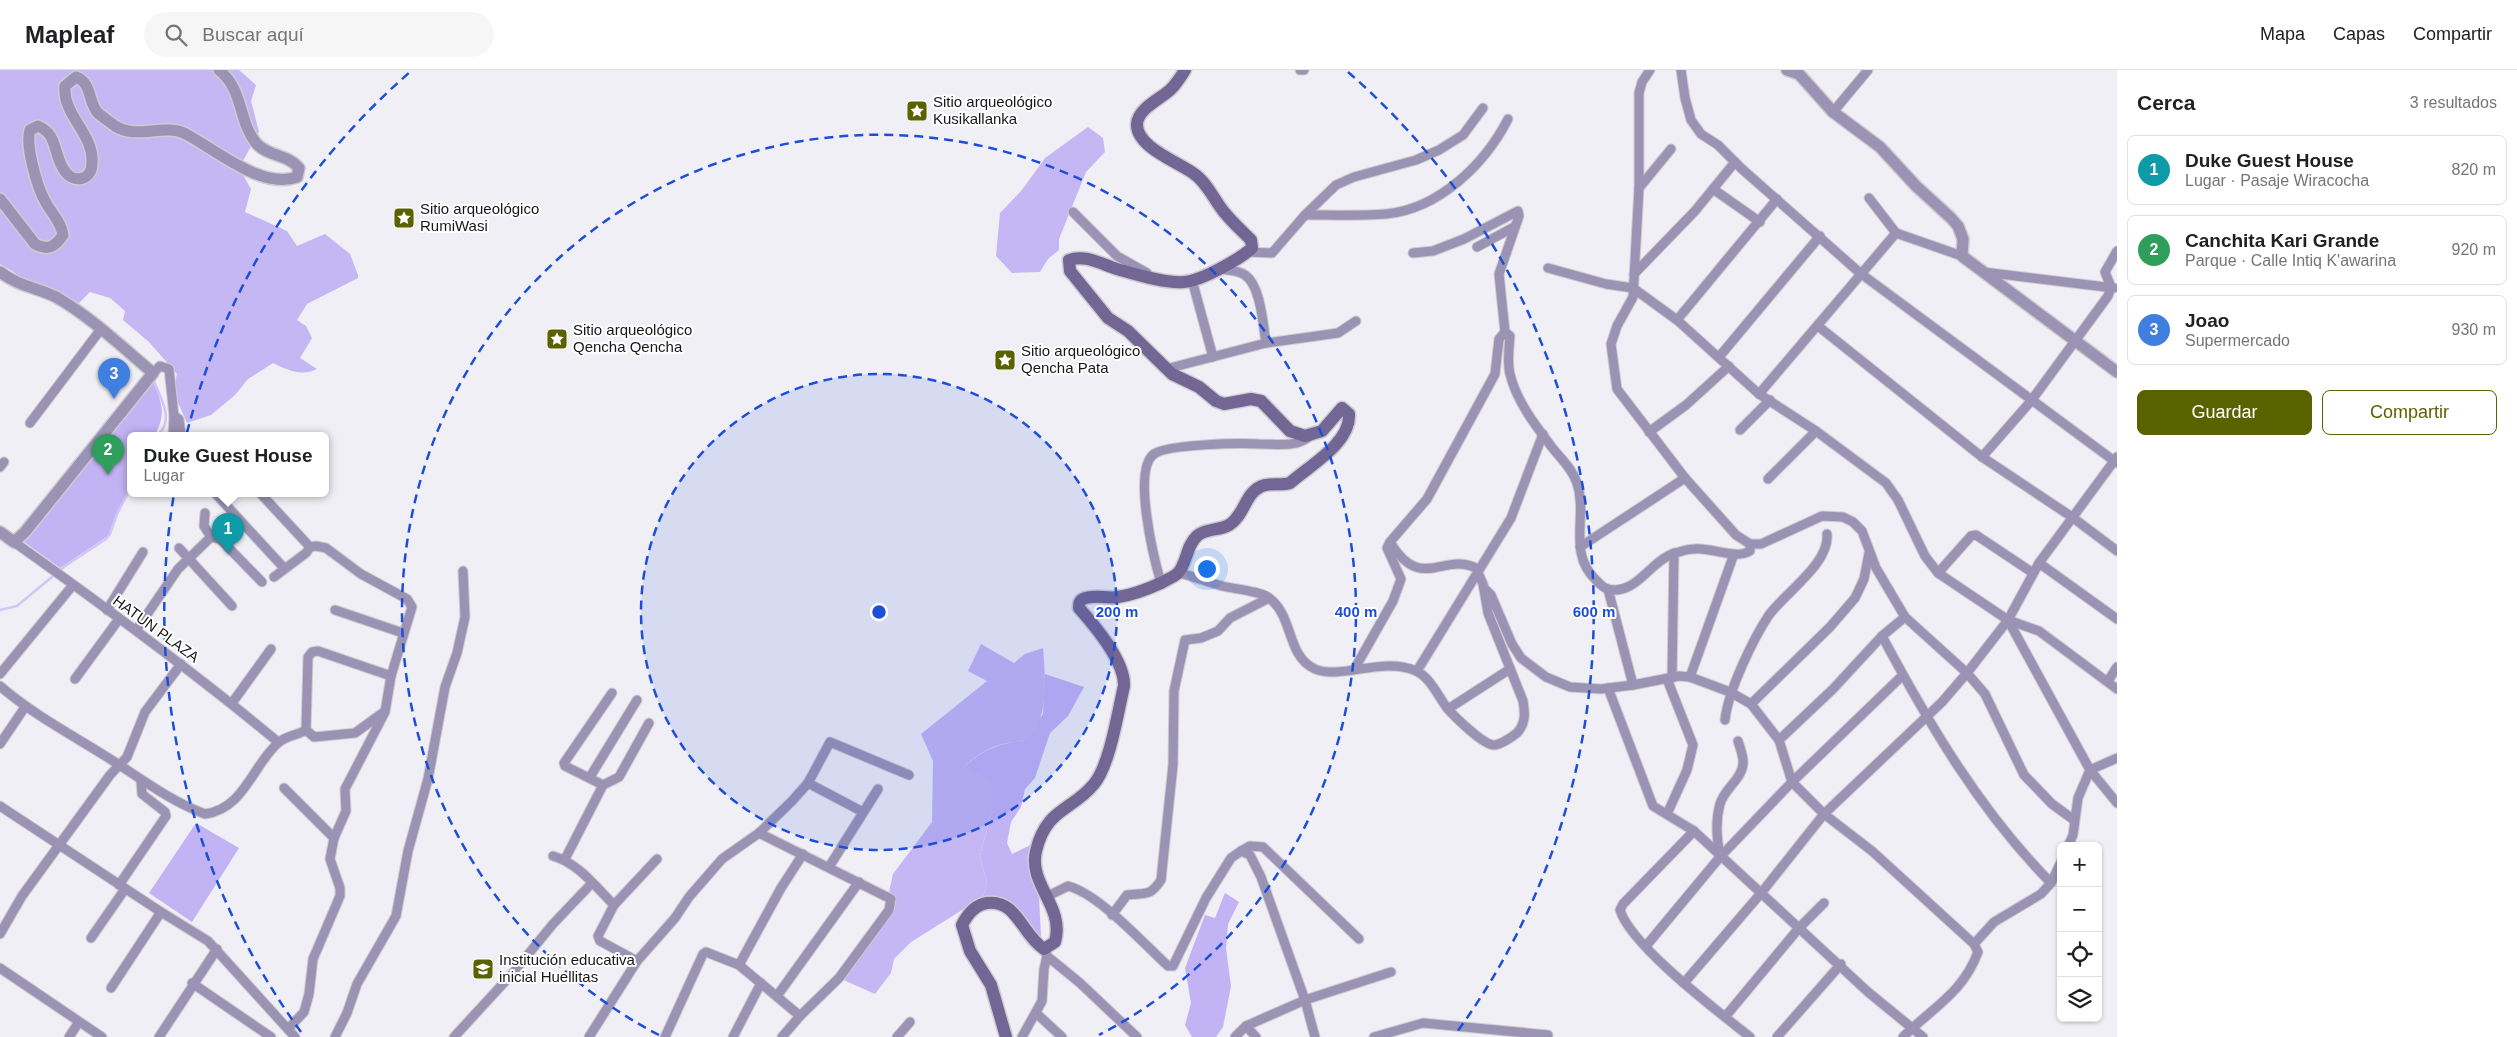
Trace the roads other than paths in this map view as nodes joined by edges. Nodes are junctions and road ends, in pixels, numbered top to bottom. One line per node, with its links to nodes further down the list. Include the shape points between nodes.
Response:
1 (219, 70): 17 (street, via 232,82 256,143 267,152 293,161 299,168 297,177 285,180 268,177 230,162 184,133 125,132 96,111 86,86 76,77 65,86 64,99 91,146 93,164 88,176 74,178 66,173 50,134 43,128 38,126 30,130 28,136 44,200 62,227 63,235 50,248 35,244)
2 (1185, 70): 27 (main road, via 1172,88 1142,113 1138,129 1154,149 1202,181 1224,212 1252,240 1252,248)
3 (1300, 70): 4 (street)
4 (1304, 70)
5 (1650, 70): 14 (street, via 1642,82 1640,93)
6 (1681, 70): 13 (street, via 1691,120 1701,134)
7 (1787, 70): 10 (street, via 1799,74)
8 (1868, 70): 10 (street)
9 (1483, 108): 20 (street, via 1463,136 1416,160 1336,185)
10 (1833, 112): 29 (street, via 1880,147 1951,218 1963,239)
11 (1508, 119): 20 (street, via 1499,138 1482,160 1462,178 1426,201 1385,214)
12 (1671, 149): 14 (street)
13 (1735, 162): 15 (street); 18 (street)
14 (1639, 188): 35 (street)
15 (1713, 188): 21 (street); 35 (street)
16 (1869, 198): 23 (street)
17 (0, 199)
18 (1777, 199): 21 (street); 24 (street)
19 (1073, 212): 36 (street, via 1117,256)
20 (1305, 215): 27 (street, via 1272,254)
21 (1760, 222): 40 (street)
22 (1514, 227): 25 (street); 28 (street, via 1519,216 1516,210 1464,239); 44 (street, via 1499,274)
23 (1896, 233): 29 (street); 34 (street)
24 (1820, 236): 34 (street); 48 (street)
25 (1476, 247)
26 (2117, 251): 39 (street, via 2105,272)
27 (1247, 252): 31 (main road)
28 (1413, 253)
29 (1962, 256): 33 (street)
30 (1548, 268): 38 (street)
31 (1218, 269): 37 (main road); 46 (street, via 1240,272 1253,282)
32 (0, 272): 43 (street, via 18,284 55,297)
33 (1983, 272): 39 (street); 45 (street)
34 (1860, 273): 42 (street); 55 (street)
35 (1634, 274): 38 (street)
36 (1166, 280): 37 (main road); 50 (main road, via 1084,258 1075,258 1068,263 1070,271 1098,308 1128,330)
37 (1192, 280): 47 (street)
38 (1633, 288): 40 (street); 61 (street, via 1633,297 1611,344 1613,369 1617,389)
39 (2114, 288): 45 (street)
40 (1677, 320): 48 (street)
41 (1356, 321): 46 (street, via 1338,333)
42 (1818, 326): 53 (street); 65 (street)
43 (101, 329): 52 (street); 57 (street)
44 (1505, 332): 64 (street, via 1510,336 1509,372 1515,390); 77 (street, via 1499,339 1495,374 1426,499)
45 (2076, 342): 51 (street); 55 (street)
46 (1266, 343): 47 (street)
47 (1213, 357): 50 (street)
48 (1719, 357): 49 (street)
49 (1729, 366): 53 (street); 61 (street, via 1686,406)
50 (1166, 370): 63 (main road, via 1224,404 1252,399 1261,401 1290,431 1306,436)
51 (2117, 372)
52 (153, 373): 56 (street, via 160,366 169,369); 76 (street)
53 (1759, 394): 54 (street)
54 (1770, 400): 58 (street); 62 (street)
55 (2030, 401): 65 (street); 66 (street)
56 (174, 416): 59 (street); 60 (street, via 179,419)
57 (30, 423)
58 (1740, 430)
59 (172, 432)
60 (180, 432)
61 (1649, 432): 67 (street)
62 (1816, 432): 68 (street); 93 (street, via 1886,483 1898,500 1925,556)
63 (1314, 434): 91 (main road, via 1322,431 1342,408 1349,414 1350,420 1343,434 1323,457 1290,483 1261,486 1231,523 1197,536); 97 (street, via 1305,442 1294,445 1186,447 1154,455 1147,463 1144,476 1145,504)
64 (1543, 434): 80 (street, via 1571,470 1580,490); 92 (street, via 1512,518)
65 (1982, 457): 72 (street)
66 (2116, 461): 72 (street)
67 (1685, 478): 78 (street, via 1736,535); 80 (street)
68 (1768, 479)
69 (219, 497): 89 (street)
70 (264, 497): 79 (street)
71 (205, 513): 75 (street, via 204,526)
72 (2072, 517): 82 (street); 88 (street)
73 (0, 532): 76 (street)
74 (1827, 534): 130 (street, via 1828,544 1822,557 1768,618)
75 (213, 537): 87 (street); 96 (street, via 220,539)
76 (14, 542): 98 (street, HATUN PLAZA)
77 (1390, 542): 92 (street, via 1397,555 1414,566 1440,569 1469,564); 115 (street, via 1387,548 1401,580 1393,601)
78 (1750, 544): 85 (street, via 1761,544 1822,516 1836,516 1853,522 1862,530); 86 (street, via 1750,551)
79 (310, 547): 89 (street); 110 (street, via 326,548 362,574 407,599 412,607)
80 (1580, 547): 100 (street, via 1584,568)
81 (179, 548): 87 (street)
82 (2117, 551)
83 (143, 552): 103 (street)
84 (1674, 553): 86 (street, via 1694,549); 100 (street, via 1634,585); 123 (street)
85 (1870, 553): 105 (street); 134 (street, via 1864,579 1855,598)
86 (1734, 554): 122 (street)
87 (189, 559): 102 (street); 109 (street, via 178,569)
88 (2039, 563): 94 (street); 107 (street)
89 (284, 568): 95 (street)
90 (463, 571): 219 (street, via 465,617 445,686 428,779 408,851 400,904 357,984 344,1022)
91 (1179, 573): 97 (main road); 101 (street)
92 (1480, 573): 99 (street); 117 (street)
93 (1938, 573): 94 (street, via 1971,536 1976,535); 108 (street)
94 (2033, 573): 108 (street)
95 (274, 577)
96 (262, 582)
97 (1161, 583): 181 (main road, via 1117,597 1091,596 1079,604 1124,674 1124,686 1103,769 1095,783 1060,810 1039,839 1035,854)
98 (73, 585): 103 (street, HATUN PLAZA); 119 (street)
99 (1484, 588): 116 (street, via 1488,613); 128 (street, via 1491,595 1512,644 1522,658 1546,677 1570,687)
100 (1608, 590): 126 (street)
101 (1269, 598): 115 (street, via 1287,623 1297,654 1306,664 1330,673); 185 (street, via 1230,618 1218,630 1201,638 1185,640 1174,691 1173,765 1161,880 1146,895 1127,895)
102 (232, 606)
103 (107, 610): 106 (street, HATUN PLAZA)
104 (335, 610): 110 (street)
105 (1905, 617): 111 (street); 118 (street)
106 (119, 619): 109 (street, HATUN PLAZA); 124 (street)
107 (2117, 619)
108 (2008, 620): 118 (street); 125 (street, via 2039,631); 148 (street)
109 (137, 629): 113 (street, HATUN PLAZA)
110 (403, 633): 121 (street)
111 (1882, 636): 120 (street); 142 (street, via 1833,690)
112 (271, 649): 133 (street)
113 (181, 664): 133 (street, HATUN PLAZA); 147 (street, via 145,712 127,757)
114 (2117, 667): 125 (street)
115 (1355, 668): 117 (street, via 1400,666)
116 (1510, 669): 136 (street); 136 (street, via 1525,715 1517,732 1500,743 1484,742)
117 (1417, 671): 136 (street)
118 (1967, 672): 138 (street); 162 (street, via 1985,694 2024,775 2052,804)
119 (0, 674)
120 (1903, 675): 138 (street); 152 (street)
121 (391, 676): 137 (street); 141 (street, via 318,651 312,652 308,657)
122 (1690, 676): 123 (street); 130 (street)
123 (1670, 678): 126 (street); 160 (street, via 1693,745 1687,770)
124 (75, 679)
125 (2108, 682): 129 (street)
126 (1633, 685): 128 (street)
127 (0, 686): 135 (street)
128 (1608, 688): 160 (street, via 1653,806)
129 (2117, 689)
130 (1730, 692): 134 (street); 139 (street)
131 (612, 694): 150 (street, via 564,763)
132 (637, 700): 150 (street)
133 (232, 703): 144 (street, HATUN PLAZA)
134 (1751, 704): 142 (street)
135 (25, 707): 145 (street); 147 (street)
136 (1448, 709)
137 (385, 712): 141 (street, via 355,732 325,738 314,737); 165 (street, via 347,782 344,794 346,810)
138 (1926, 717): 161 (street); 178 (street, via 1999,826)
139 (1725, 720)
140 (649, 723): 154 (street, via 619,777)
141 (306, 730): 144 (street)
142 (1779, 740): 152 (street)
143 (1738, 741): 171 (street, via 1743,764 1720,803 1716,830)
144 (278, 742): 151 (street, via 239,796 213,813 197,811)
145 (0, 744)
146 (2117, 758): 148 (street)
147 (120, 765): 151 (street); 167 (street)
148 (2090, 770): 157 (street); 162 (street, via 2078,798)
149 (909, 775): 153 (street, via 830,742)
150 (590, 777): 154 (street)
151 (141, 781): 179 (street, via 142,794 166,816)
152 (1792, 782): 161 (street); 171 (street)
153 (808, 783): 159 (street); 164 (street)
154 (603, 785): 172 (street)
155 (284, 788): 165 (street)
156 (878, 789): 159 (street)
157 (2117, 803)
158 (0, 806): 167 (street)
159 (863, 812): 174 (street)
160 (1667, 814): 163 (street)
161 (1824, 814): 180 (street); 190 (street, via 1872,851)
162 (2074, 820): 166 (street)
163 (1694, 831): 171 (street); 191 (street, via 1620,910 1622,918)
164 (759, 833): 169 (street); 194 (street, via 722,859)
165 (334, 838): 211 (street, via 330,859 340,896 313,959 304,1012)
166 (2070, 842)
167 (60, 844): 179 (street); 187 (street, via 22,896)
168 (1241, 851): 185 (street, via 1231,858 1206,898 1173,966 1168,966); 189 (street, via 1250,846 1263,847); 204 (street, via 1250,855 1261,877)
169 (803, 854): 174 (street); 196 (street, via 780,888)
170 (553, 856): 172 (street)
171 (1720, 858): 180 (street); 191 (street)
172 (565, 859): 177 (street)
173 (656, 859): 183 (street)
174 (829, 867): 176 (street)
175 (2057, 870): 178 (street)
176 (859, 882): 203 (street); 206 (street, via 891,899 889,910 839,978)
177 (592, 883): 183 (street); 220 (street)
178 (2051, 883): 190 (street, via 2041,894 1994,922)
179 (122, 887): 184 (street); 188 (street)
180 (1762, 892): 186 (street); 200 (street)
181 (1046, 897): 185 (street, via 1068,886 1081,890); 193 (main road, via 1058,918 1058,932 1055,942)
182 (1824, 903): 186 (street)
183 (614, 905): 194 (street, via 598,936 600,941)
184 (161, 912): 192 (street); 202 (street)
185 (1112, 915)
186 (1799, 928): 195 (street); 207 (street)
187 (0, 934)
188 (92, 938)
189 (1359, 939)
190 (1974, 944): 212 (street, via 1978,952 1972,968 1953,994)
191 (1646, 946): 200 (street)
192 (217, 949): 201 (street); 211 (street)
193 (1046, 952): 205 (street, via 1042,1000); 226 (main road, via 1011,909 1002,904 983,904 967,916 962,925 966,944 991,985); 229 (street)
194 (637, 962): 221 (street)
195 (1841, 964): 212 (street); 235 (street)
196 (739, 965): 199 (street); 222 (street, via 710,952 703,954)
197 (0, 968): 208 (street)
198 (1391, 972): 204 (street)
199 (761, 983): 203 (street); 223 (street)
200 (1684, 983): 207 (street)
201 (192, 984): 216 (street); 217 (street)
202 (112, 988)
203 (777, 996): 206 (street)
204 (1305, 1000): 210 (street); 232 (street)
205 (1036, 1013): 227 (street); 228 (street)
206 (800, 1016): 224 (street)
207 (1725, 1017): 234 (street)
208 (79, 1022): 214 (street); 215 (street)
209 (910, 1022): 225 (street)
210 (1246, 1026): 230 (street); 231 (street)
211 (285, 1028): 217 (street); 218 (street)
212 (1911, 1029): 236 (street); 237 (street)
213 (1548, 1034): 233 (street, via 1423,1023)
214 (69, 1037)
215 (102, 1037)
216 (159, 1037)
217 (272, 1037)
218 (295, 1037)
219 (335, 1037)
220 (454, 1037)
221 (589, 1037)
222 (665, 1037)
223 (733, 1037)
224 (782, 1037)
225 (897, 1037)
226 (1006, 1037)
227 (1022, 1037)
228 (1062, 1037)
229 (1137, 1037)
230 (1235, 1037)
231 (1256, 1037)
232 (1316, 1037)
233 (1374, 1037)
234 (1750, 1037)
235 (1777, 1037)
236 (1903, 1037)
237 (1923, 1037)

